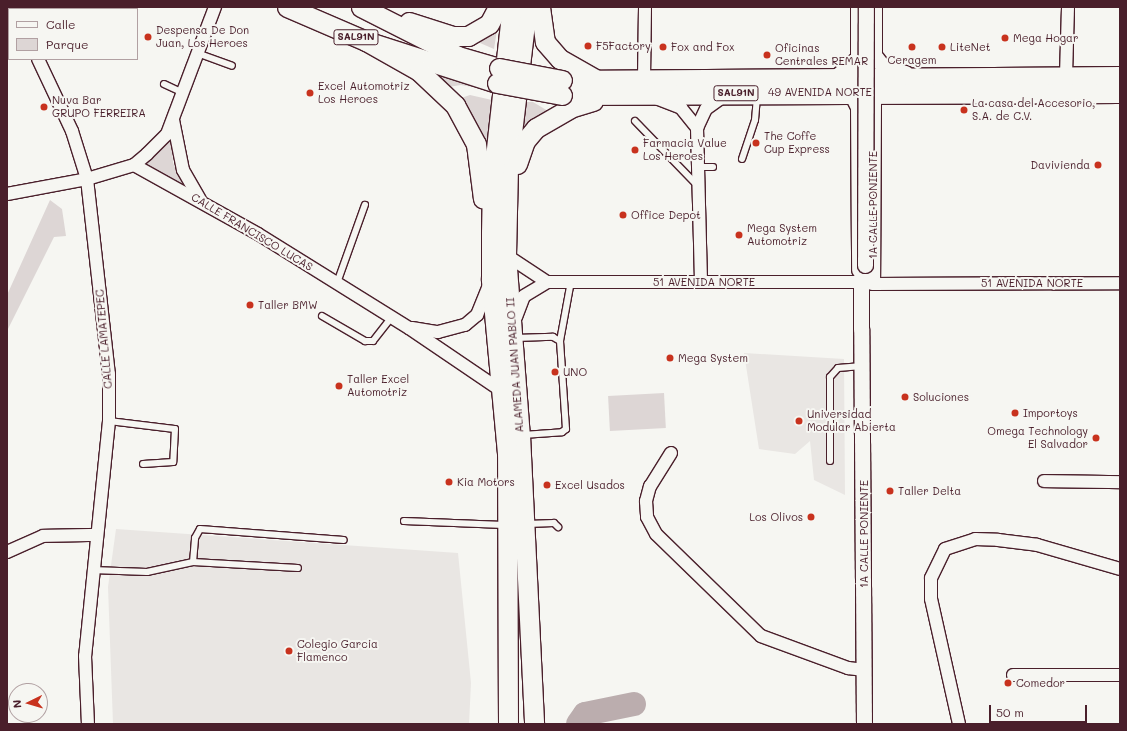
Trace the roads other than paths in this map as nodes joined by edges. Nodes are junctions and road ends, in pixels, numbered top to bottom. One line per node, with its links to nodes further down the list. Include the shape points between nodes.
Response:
1 (215, 7): 14 (street)
2 (287, 7): 13 (main road, SAL91N)
3 (498, 7): 12 (main road, via 485,28 463,36)
4 (512, 7): 49 (main road, ALAMEDA JUAN PABLO II, via 492,184)
5 (527, 7): 48 (main road, ALAMEDA JUAN PABLO II, via 508,167)
6 (540, 7): 22 (main road, via 546,42 560,59)
7 (645, 7): 27 (street)
8 (858, 7): 17 (street)
9 (866, 7): 54 (street, 1A CALLE PONIENTE, bridge)
10 (874, 7): 16 (street)
11 (1068, 7): 20 (street)
12 (364, 8): 15 (main road, SAL91N)
13 (366, 41): 15 (main road, SAL91N); 49 (main road, via 433,82 455,104 469,127 476,144)
14 (197, 53): 19 (lane); 29 (street)
15 (434, 54): 26 (main road, 49 AVENIDA NORTE / SAL91N, bridge, via 498,75)
16 (874, 55): 17 (street, via 868,64 860,62); 25 (street, via 884,68)
17 (858, 58): 24 (street)
18 (38, 60): 43 (street, CALLE LAMATEPEC, via 72,131)
19 (232, 66)
20 (1066, 74): 21 (main road, 49 AVENIDA NORTE / SAL91N); 25 (main road, 49 AVENIDA NORTE / SAL91N)
21 (1120, 76)
22 (598, 81): 26 (main road, 49 AVENIDA NORTE / SAL91N); 27 (main road, 49 AVENIDA NORTE / SAL91N)
23 (164, 84): 29 (lane)
24 (837, 84): 25 (main road, 49 AVENIDA NORTE / SAL91N); 27 (main road, 49 AVENIDA NORTE / SAL91N); 32 (main road, 49 AVENIDA NORTE / SAL91N); 33 (street)
25 (911, 84): 28 (main road, 49 AVENIDA NORTE / SAL91N); 34 (street, via 886,96)
26 (562, 87): 31 (main road, 49 AVENIDA NORTE / SAL91N)
27 (642, 88): 30 (main road, 49 AVENIDA NORTE / SAL91N); 31 (main road, 49 AVENIDA NORTE / SAL91N); 37 (street, via 682,108)
28 (1120, 92)
29 (183, 93): 35 (street)
30 (730, 93): 32 (main road, 49 AVENIDA NORTE / SAL91N); 37 (street, via 706,109)
31 (614, 97): 48 (main road, via 555,115 525,141 519,154)
32 (757, 100): 38 (lane)
33 (858, 107): 34 (street, via 864,100 871,101); 54 (street, 1A CALLE PONIENTE, via 858,265)
34 (873, 107): 54 (street, 1A CALLE PONIENTE)
35 (173, 119): 39 (street, via 160,142); 46 (street, via 183,170)
36 (635, 121): 41 (lane)
37 (697, 128): 40 (street)
38 (742, 159)
39 (134, 165): 43 (street); 46 (street, CALLE FRANCISCO LUCAS)
40 (698, 165): 41 (lane, via 691,169); 42 (lane); 44 (street)
41 (680, 167): 44 (lane)
42 (713, 167)
43 (87, 179): 45 (street); 63 (street, CALLE LAMATEPEC, via 109,374)
44 (699, 188): 51 (street)
45 (7, 194)
46 (201, 201): 52 (street, CALLE FRANCISCO LUCAS)
47 (365, 205): 52 (lane)
48 (506, 255): 53 (street); 59 (main road, ALAMEDA JUAN PABLO II)
49 (491, 279): 58 (street, CALLE FRANCISCO LUCAS, via 477,315 465,325 438,332); 62 (main road, ALAMEDA JUAN PABLO II)
50 (571, 281): 51 (street, 51 AVENIDA NORTE); 53 (street, 51 AVENIDA NORTE); 60 (lane)
51 (701, 281): 54 (street, 51 AVENIDA NORTE)
52 (337, 282): 57 (street, CALLE FRANCISCO LUCAS)
53 (547, 282): 59 (street, via 519,303)
54 (866, 283): 55 (street, 51 AVENIDA NORTE); 61 (street, 1A CALLE PONIENTE)
55 (1120, 283)
56 (322, 316): 57 (lane, via 366,341 373,341)
57 (392, 317): 58 (street, CALLE FRANCISCO LUCAS)
58 (409, 328): 62 (street, CALLE FRANCISCO LUCAS)
59 (514, 333): 60 (lane, via 552,337); 64 (main road, ALAMEDA JUAN PABLO II)
60 (560, 341): 64 (lane, via 566,429 562,432)
61 (863, 366): 66 (lane, via 838,368 830,377); 80 (street, 1A CALLE PONIENTE)
62 (504, 392): 71 (main road, ALAMEDA JUAN PABLO II)
63 (109, 421): 67 (lane, via 175,429 173,462); 73 (street, CALLE LAMATEPEC)
64 (520, 435): 71 (main road, ALAMEDA JUAN PABLO II)
65 (671, 453): 80 (street, via 650,486 646,501 647,517 656,534 761,636 848,668)
66 (830, 461)
67 (143, 464)
68 (1044, 481): 69 (street)
69 (1120, 482)
70 (404, 521): 71 (lane)
71 (516, 525): 72 (lane, via 554,524); 84 (main road, ALAMEDA JUAN PABLO II); 85 (main road, ALAMEDA JUAN PABLO II)
72 (558, 527)
73 (96, 535): 75 (street, via 43,536); 78 (street, CALLE LAMATEPEC)
74 (344, 540): 76 (lane, via 200,530 195,538)
75 (7, 552)
76 (193, 562): 77 (lane); 78 (lane, via 147,572)
77 (298, 568)
78 (92, 570): 83 (street, CALLE LAMATEPEC, via 85,656)
79 (1120, 570): 87 (street, via 1037,545 998,540 975,539 945,549 931,578 931,599)
80 (864, 670): 86 (street, 1A CALLE PONIENTE)
81 (1013, 675): 82 (street)
82 (1120, 676)
83 (88, 724)
84 (508, 724)
85 (534, 724)
86 (864, 724)
87 (959, 724)

